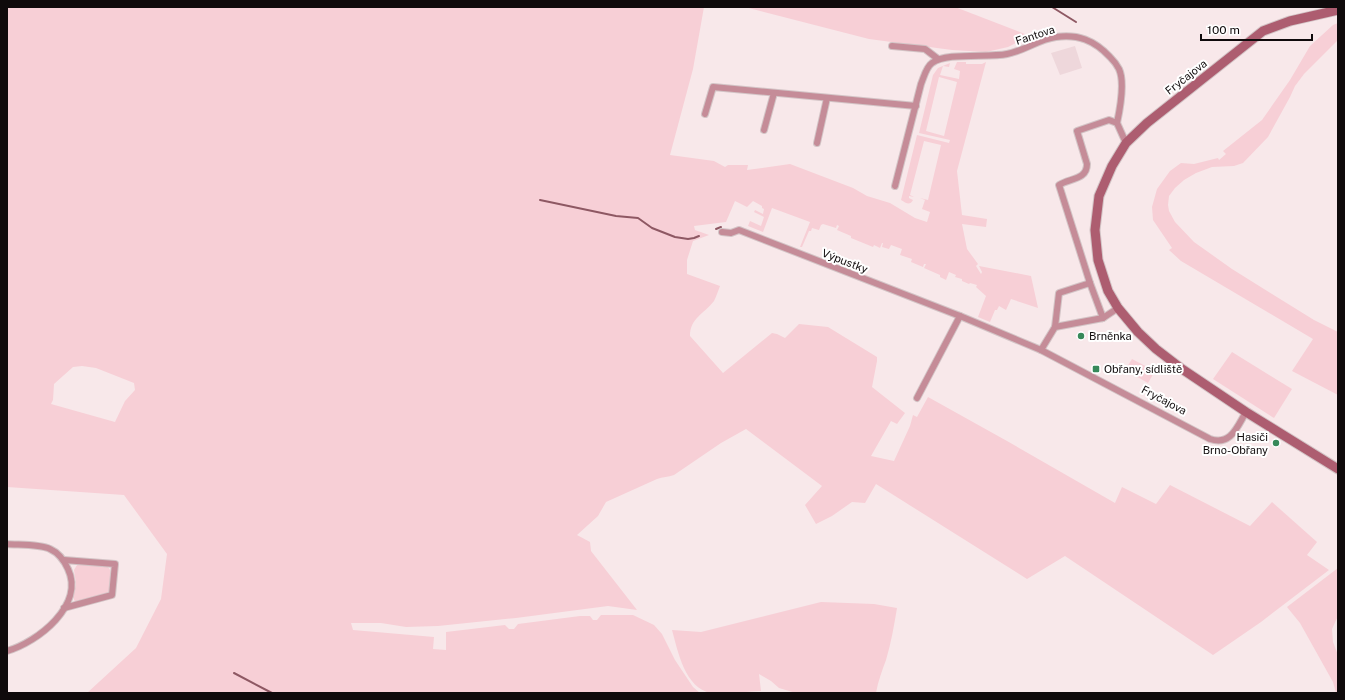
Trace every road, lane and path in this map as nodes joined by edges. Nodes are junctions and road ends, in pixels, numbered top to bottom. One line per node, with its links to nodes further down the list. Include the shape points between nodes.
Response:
1 (1338, 10): 11 (main road, Fryčajova, via 1290,21 1263,31 1147,123)
2 (892, 46): 3 (street, via 925,49)
3 (938, 59): 6 (street, via 928,68); 8 (street, Fantova, via 946,56 1007,54 1054,37 1081,38 1102,48 1119,69 1121,96)
4 (774, 93): 5 (street); 7 (street, via 713,87); 9 (street)
5 (827, 98): 6 (street); 10 (street)
6 (916, 106): 12 (street)
7 (705, 114)
8 (1117, 123): 11 (street); 14 (street, via 1109,120 1077,131 1087,169 1082,176 1059,185)
9 (764, 130)
10 (817, 143)
11 (1126, 144): 15 (main road, Fryčajova, via 1112,166 1099,196 1094,230 1098,260 1108,291)
12 (895, 186)
13 (722, 232): 16 (street, Výpustky, via 731,233 739,230)
14 (1090, 283): 17 (street); 18 (street, via 1059,293)
15 (1118, 308): 17 (street); 21 (main road, Fryčajova, via 1138,332 1160,352)
16 (960, 316): 19 (street, Výpustky); 20 (street)
17 (1103, 318): 18 (street)
18 (1055, 327): 19 (street)
19 (1041, 350): 21 (street, Fryčajova, via 1219,442 1231,436)
20 (917, 398)
21 (1246, 412): 22 (main road, Fryčajova)
22 (1338, 470)
23 (7, 544): 24 (street, via 49,548)
24 (64, 560): 25 (street, via 69,571 72,593); 25 (street, via 116,564 112,595)
25 (64, 608): 26 (street, via 41,633 29,642)
26 (7, 651)

